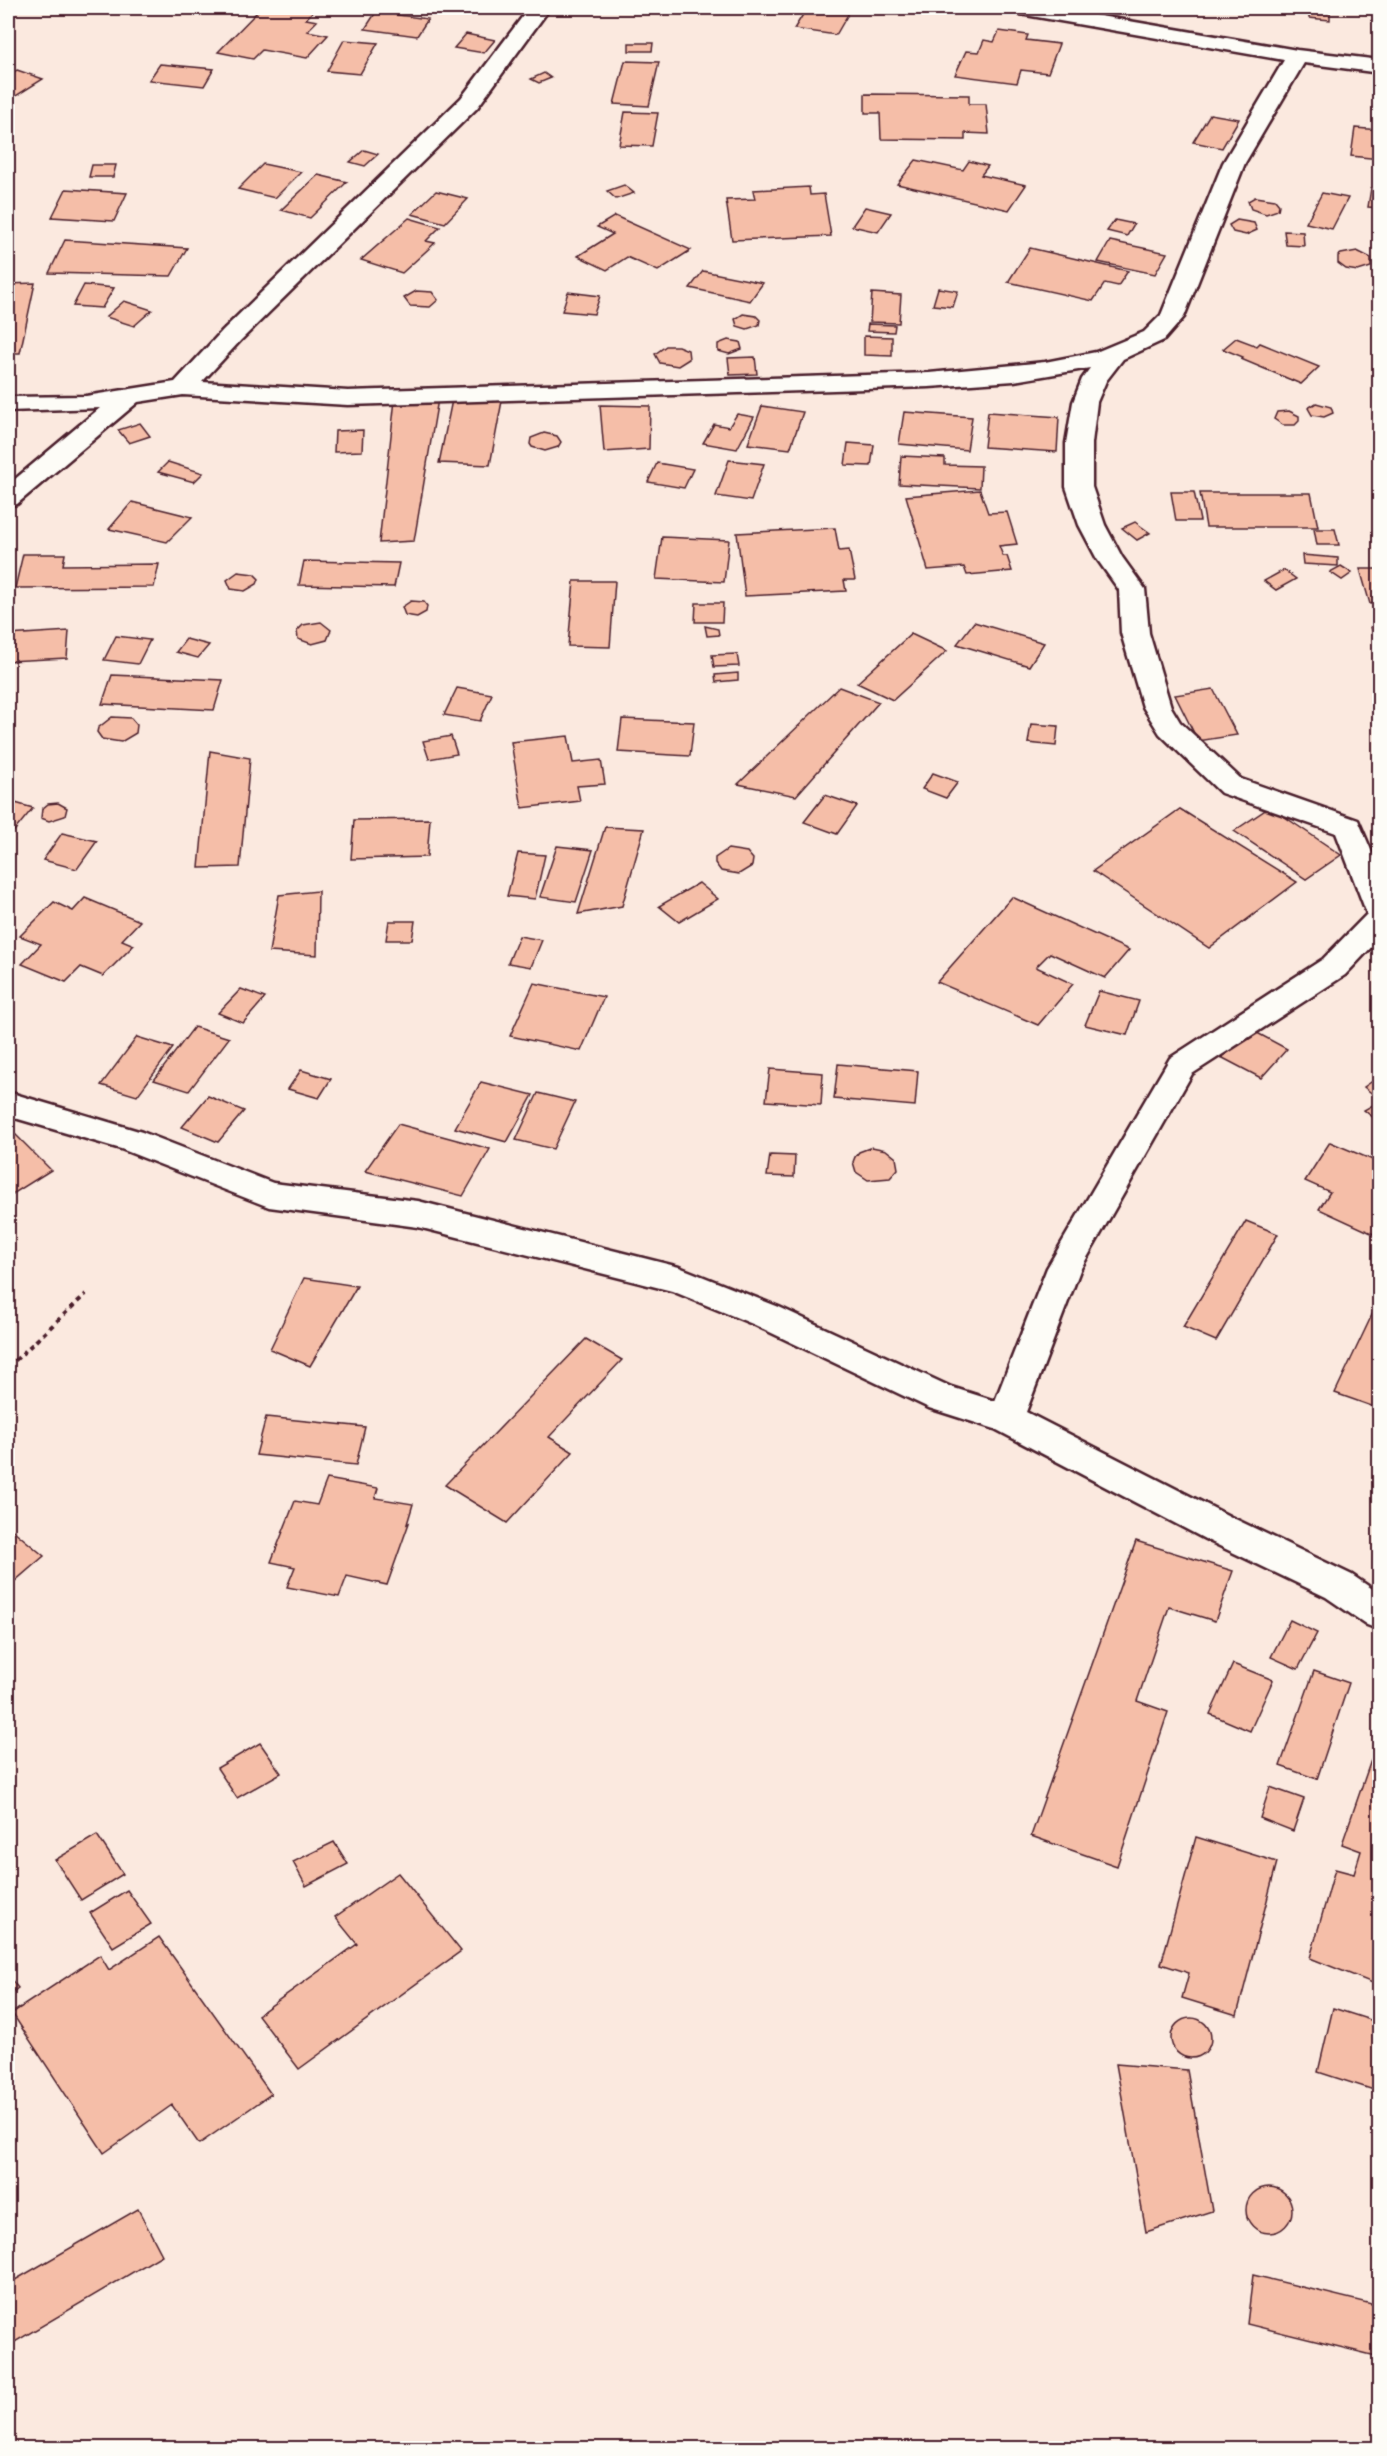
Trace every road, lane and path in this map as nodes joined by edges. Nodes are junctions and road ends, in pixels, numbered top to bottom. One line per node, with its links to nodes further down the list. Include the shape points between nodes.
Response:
1 (539, 8): 6 (street, via 469,103)
2 (1020, 8): 3 (street)
3 (1297, 56): 4 (street); 5 (street, via 1234,164 1172,317 1155,336)
4 (1380, 67)
5 (1113, 356): 6 (street, via 1006,374 852,384 348,398); 10 (street, via 1094,379 1085,402 1079,442 1079,488 1110,560 1132,589 1135,633 1157,707 1170,728 1231,786 1348,827)
6 (183, 388): 7 (street)
7 (129, 398): 8 (street); 9 (street)
8 (8, 404)
9 (8, 498)
10 (1380, 911)
11 (1380, 919): 15 (street, via 1334,968 1181,1066 1064,1268)
12 (8, 1104): 15 (street, via 131,1140 269,1195 418,1214 679,1280 767,1316 941,1398)
13 (86, 1294): 14 (path)
14 (8, 1367)
15 (1006, 1418): 16 (street, via 1218,1528 1340,1586)
16 (1380, 1614)

